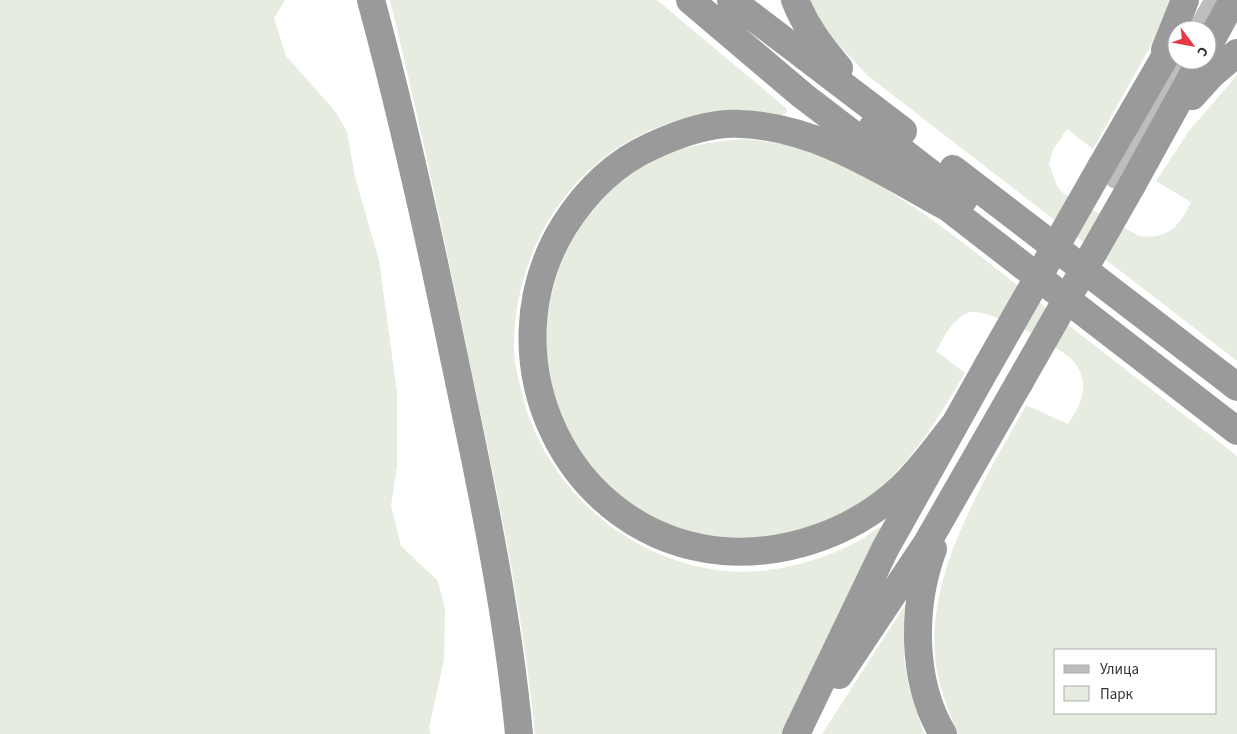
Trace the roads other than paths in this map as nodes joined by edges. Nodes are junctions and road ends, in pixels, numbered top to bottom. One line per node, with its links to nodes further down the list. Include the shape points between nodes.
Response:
1 (371, 0): 29 (highway, via 406,132 487,515)
2 (690, 0): 20 (highway, via 802,94)
3 (705, 0): 25 (highway)
4 (731, 0): 17 (highway)
5 (795, 0): 17 (highway, via 817,42)
6 (1185, 0): 10 (highway)
7 (1199, 0): 11 (highway)
8 (1218, 0): 12 (main road)
9 (1233, 0): 13 (highway)
10 (1180, 20)
11 (1186, 20)
12 (1207, 20)
13 (1217, 30)
14 (1237, 53): 18 (highway, via 1186,102)
15 (1167, 70): 19 (highway)
16 (1195, 70): 18 (highway)
17 (917, 141): 21 (highway)
18 (1152, 152): 19 (highway)
19 (1116, 176): 22 (highway)
20 (947, 207): 26 (highway, via 849,154 807,136 776,128 739,124 708,127 668,139 613,169 592,187 573,212 552,245 538,283 532,350 537,389 546,416 560,446 594,490 612,507 648,530 684,544 716,550 745,552 790,547 850,524 900,489); 27 (highway)
21 (1200, 359): 23 (highway); 24 (highway)
22 (1003, 374): 26 (highway); 28 (highway); 30 (highway)
23 (1237, 380)
24 (1237, 387)
25 (1237, 409)
26 (954, 425): 30 (highway, via 885,549)
27 (1237, 431)
28 (964, 480): 30 (highway, via 908,573); 31 (highway, via 931,554 921,598 920,667 928,702)
29 (519, 734)
30 (797, 734)
31 (943, 734)

